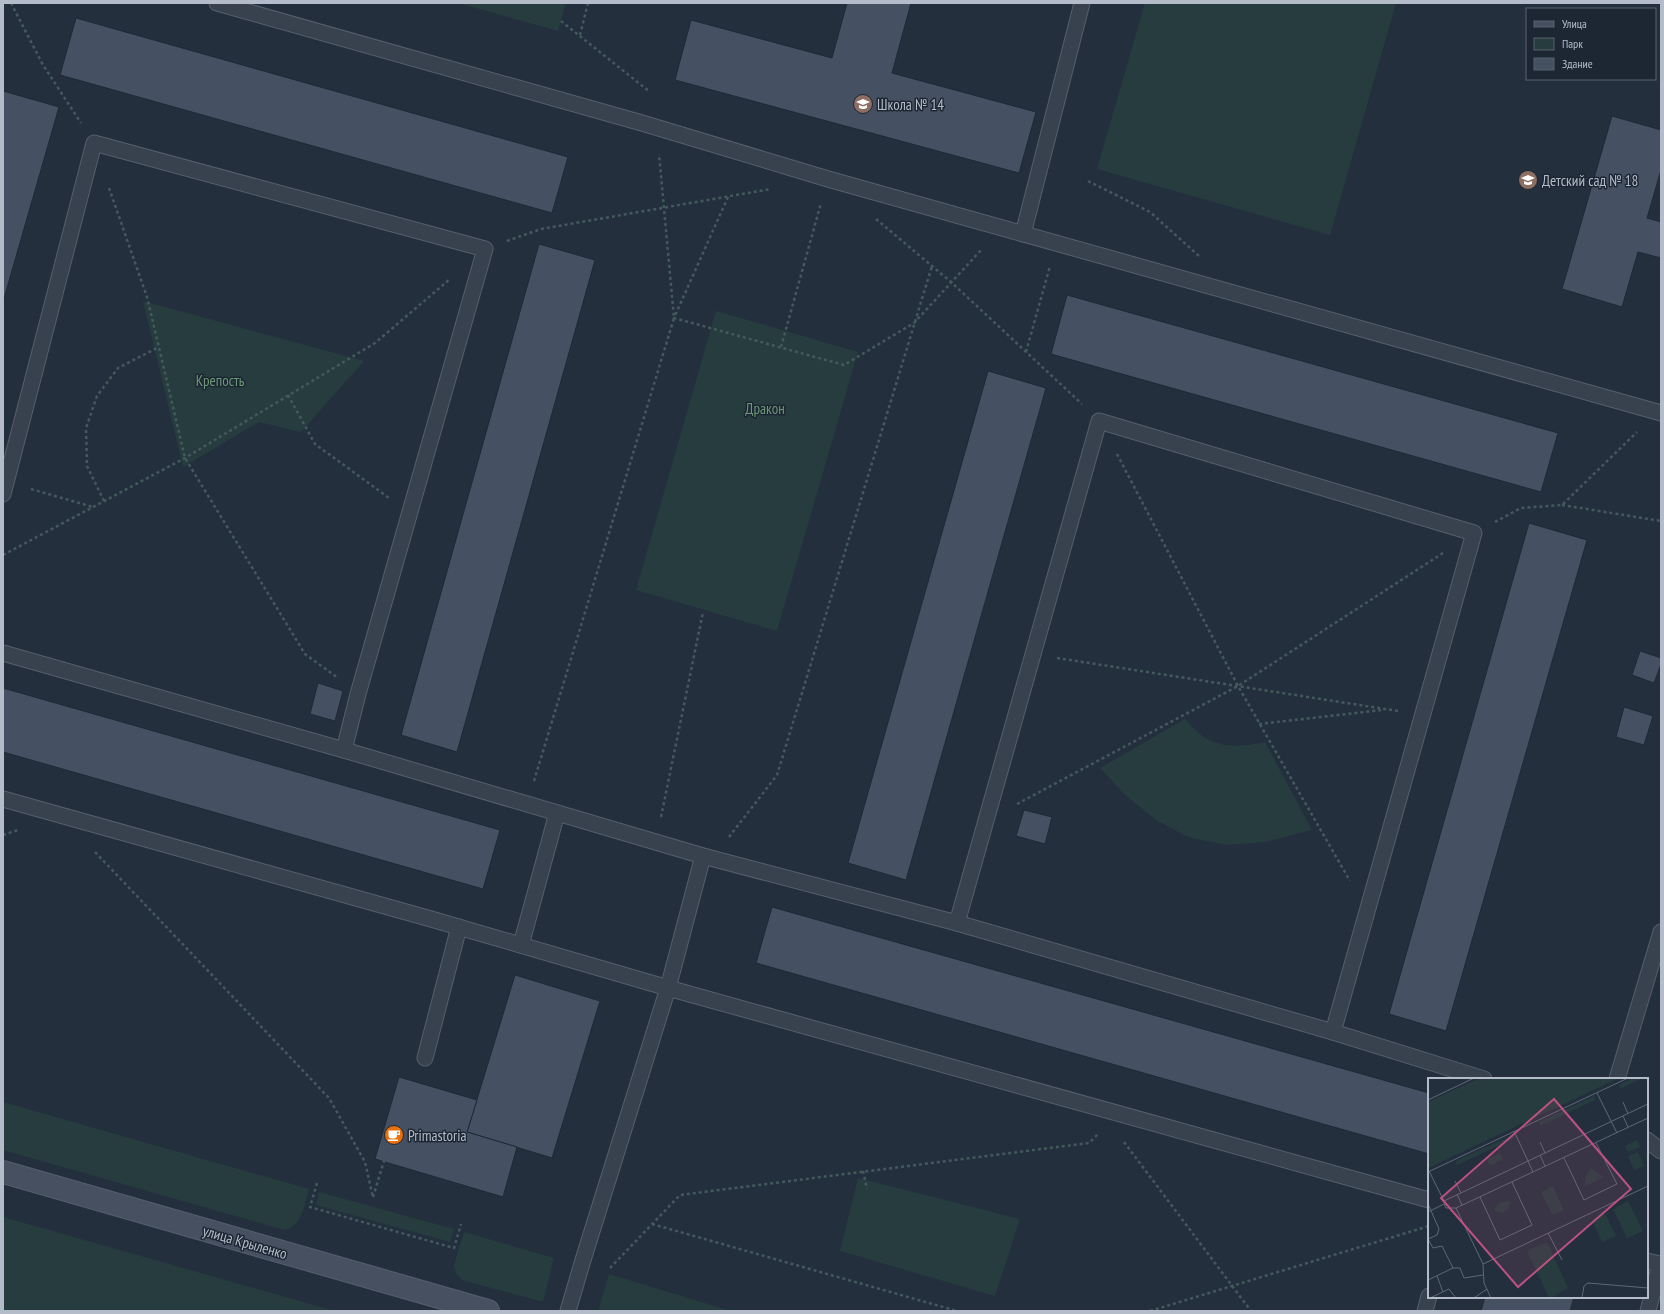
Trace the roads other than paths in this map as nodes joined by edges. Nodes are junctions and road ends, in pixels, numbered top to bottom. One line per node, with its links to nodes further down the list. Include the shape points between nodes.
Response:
1 (217, 3): 3 (lane)
2 (1082, 3): 3 (lane)
3 (1023, 234): 4 (lane)
4 (1659, 412)
5 (5, 488): 7 (lane, via 94,143 485,249)
6 (3, 653): 7 (lane)
7 (344, 750): 9 (lane)
8 (3, 799): 12 (lane)
9 (557, 813): 10 (lane); 14 (lane)
10 (708, 857): 11 (lane); 15 (lane)
11 (957, 923): 16 (lane); 16 (lane, via 1099,421 1474,533)
12 (459, 927): 14 (lane); 17 (lane)
13 (1661, 932): 19 (lane)
14 (521, 945): 15 (lane)
15 (668, 988): 23 (lane, via 1112,1118); 27 (lane)
16 (1333, 1032): 18 (lane)
17 (425, 1058)
18 (1481, 1078)
19 (1617, 1078)
20 (1648, 1141): 21 (lane)
21 (1661, 1151)
22 (3, 1172): 26 (street, улица Крыленко)
23 (1428, 1200)
24 (1656, 1262): 29 (lane)
25 (1428, 1298): 28 (lane)
26 (488, 1311)
27 (568, 1311)
28 (1425, 1311)
29 (1648, 1311)

